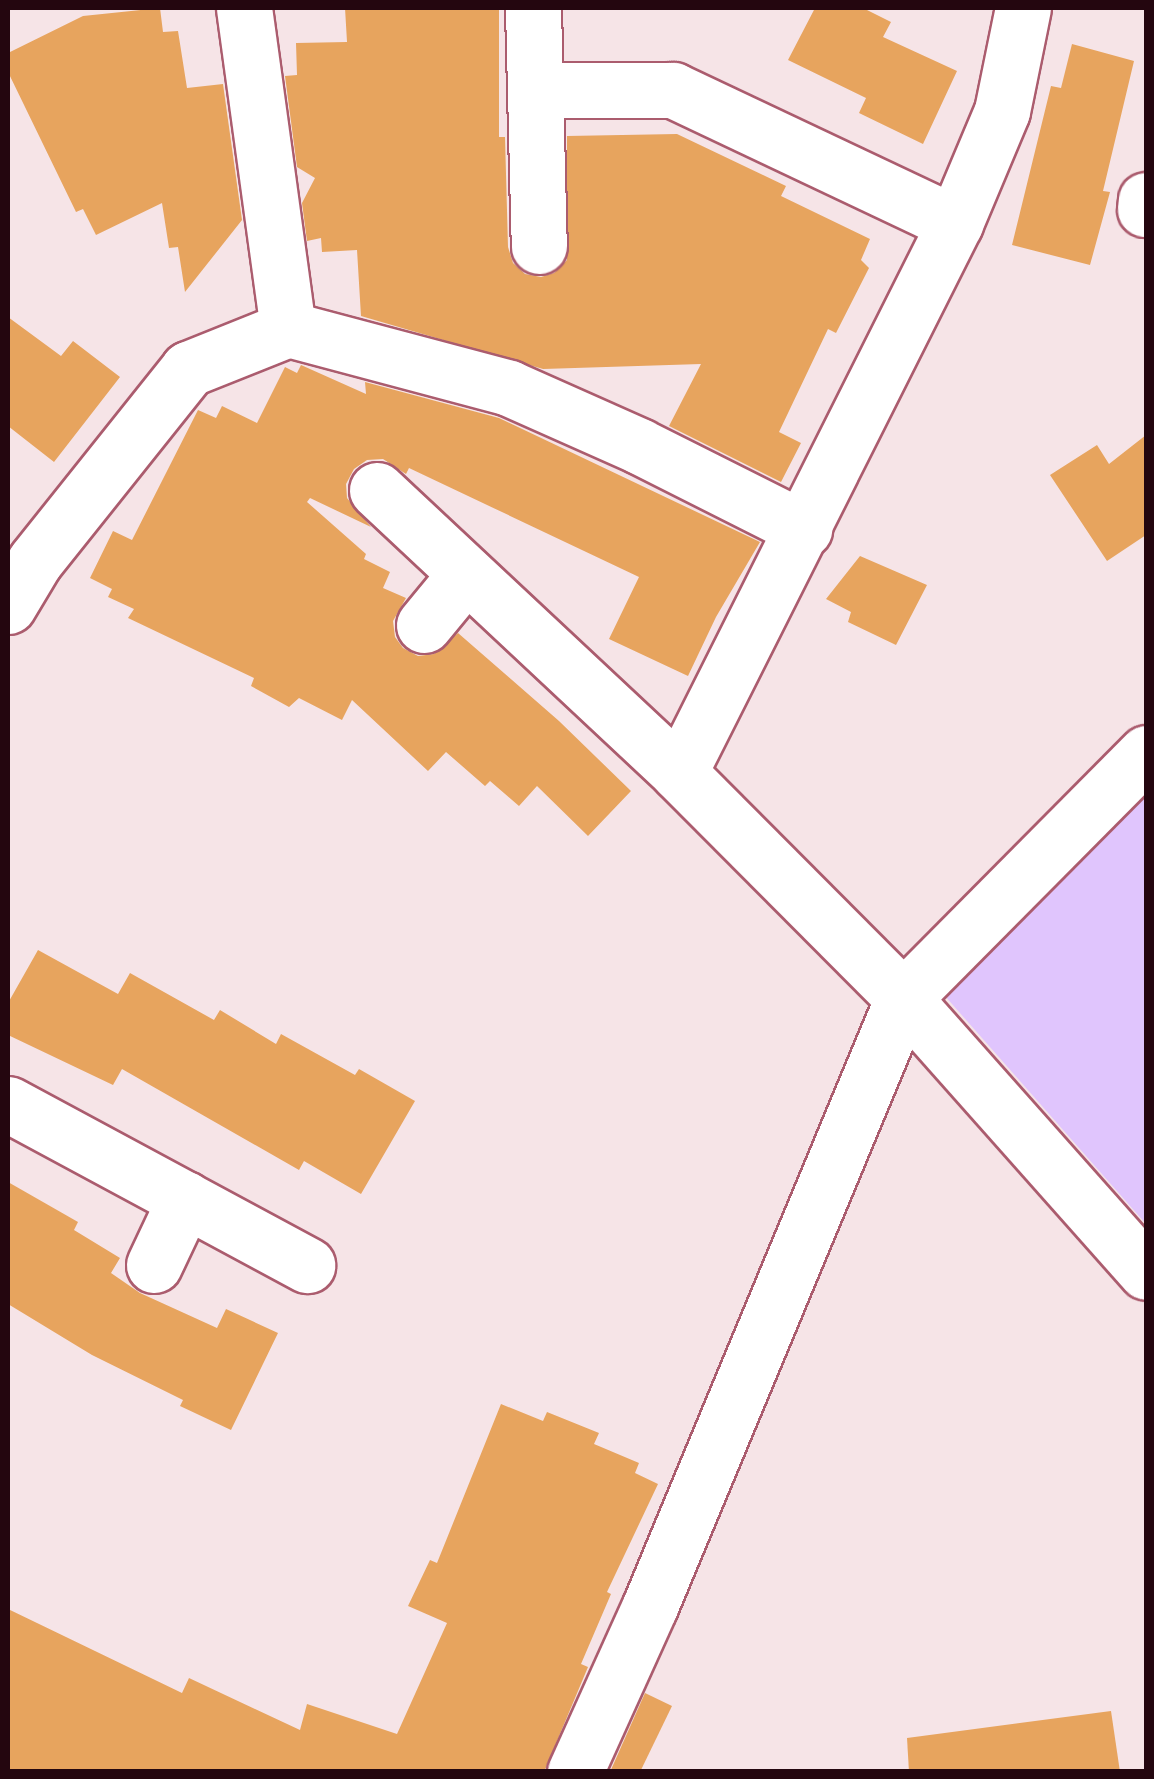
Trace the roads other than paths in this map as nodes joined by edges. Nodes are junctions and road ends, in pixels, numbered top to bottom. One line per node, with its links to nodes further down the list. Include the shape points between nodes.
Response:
1 (244, 8): 7 (street)
2 (533, 8): 4 (street)
3 (1023, 8): 5 (street, via 1002,111)
4 (536, 90): 5 (street, via 673,90); 6 (street)
5 (955, 224): 9 (street)
6 (539, 246)
7 (288, 329): 9 (street, via 509,388); 10 (street, via 188,370)
8 (377, 490): 11 (street)
9 (804, 528): 15 (street)
10 (21, 550): 12 (street)
11 (466, 574): 13 (street); 15 (street)
12 (8, 606)
13 (424, 625)
14 (1146, 753): 16 (street)
15 (680, 773): 16 (street)
16 (903, 998): 21 (street); 22 (street)
17 (8, 1104): 18 (street)
18 (185, 1199): 19 (street); 20 (street)
19 (307, 1265)
20 (154, 1266)
21 (1146, 1272)
22 (575, 1772)

